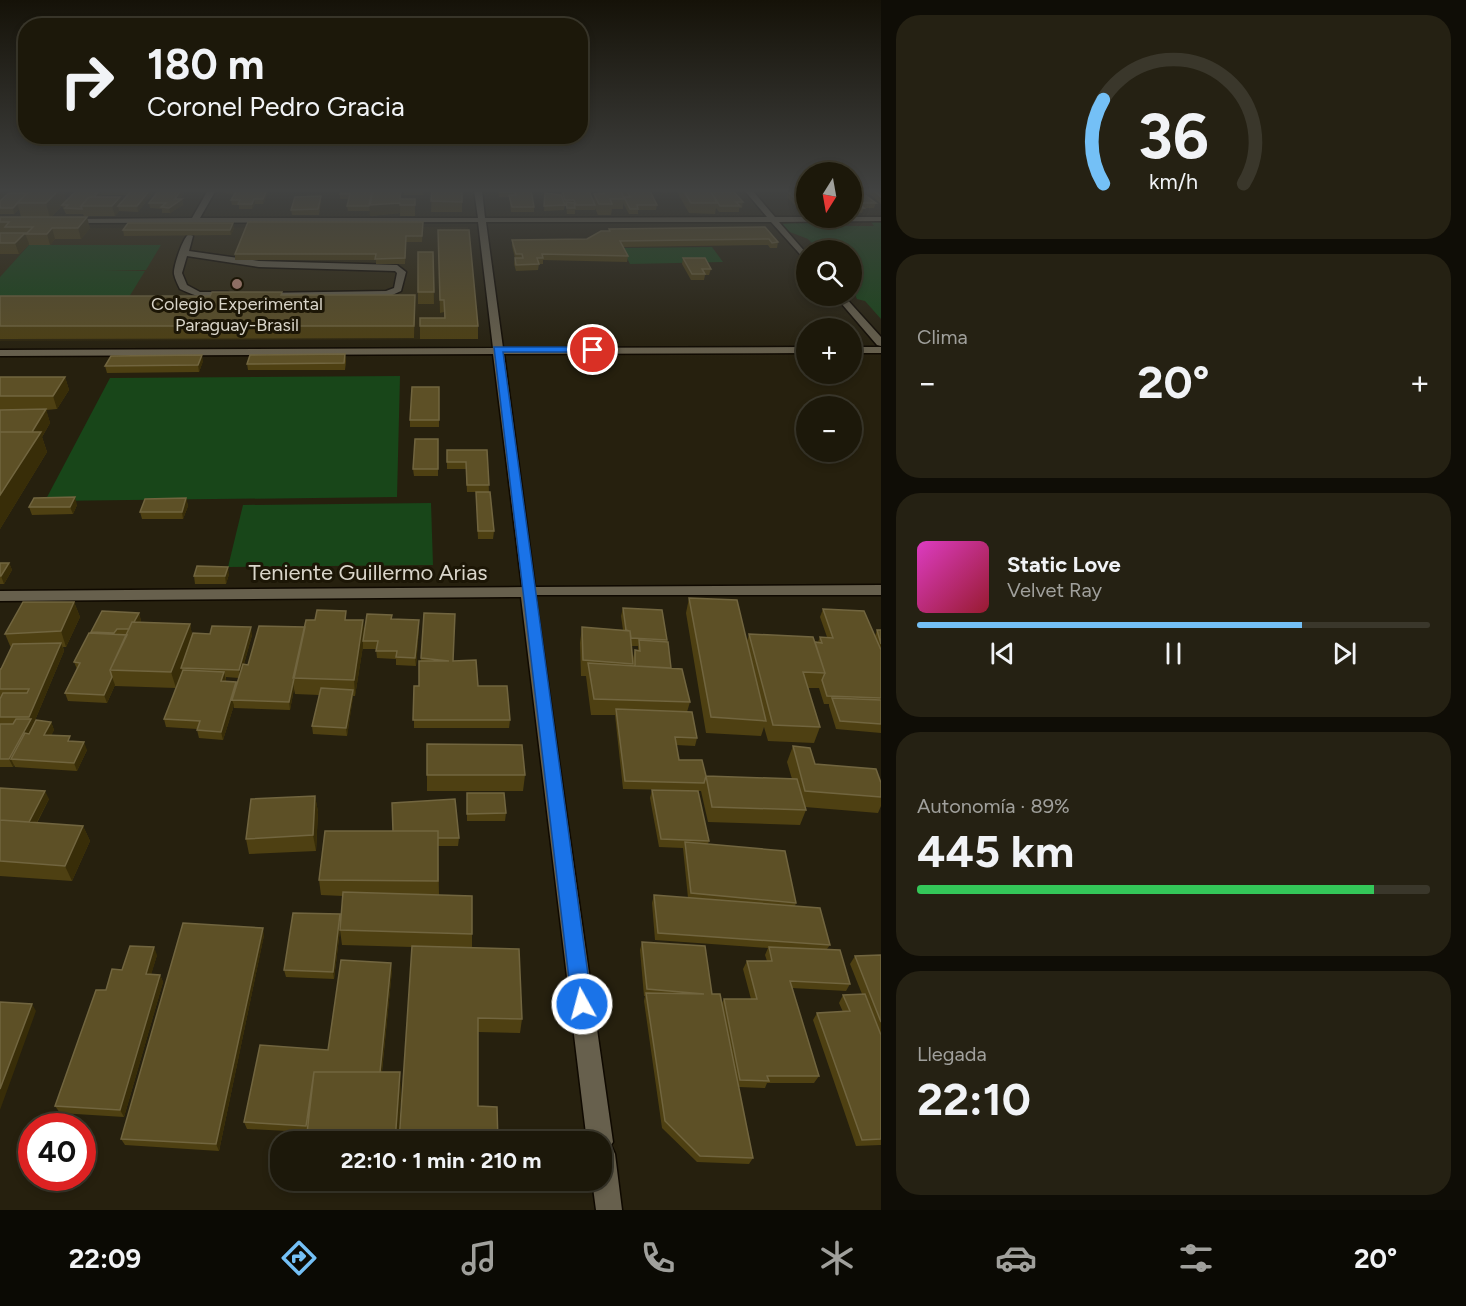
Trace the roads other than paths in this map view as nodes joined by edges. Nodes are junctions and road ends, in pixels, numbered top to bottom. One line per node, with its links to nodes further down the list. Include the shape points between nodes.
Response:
1 (185, 246): 3 (street)
2 (487, 246): 8 (street)
3 (182, 253): 4 (street, via 178,273 183,287 205,296); 5 (street, via 243,263 397,268 402,272 398,289 388,294)
4 (241, 295)
5 (252, 295)
6 (848, 306): 7 (street)
7 (881, 343)
8 (498, 349): 9 (street); 12 (street); 14 (street)
9 (796, 350)
10 (862, 350): 11 (street)
11 (881, 350)
12 (0, 353)
13 (881, 590): 14 (street, Teniente Guillermo Arias)
14 (528, 592): 15 (street, Teniente Guillermo Arias); 16 (street)
15 (0, 596)
16 (599, 1131)
17 (607, 1191): 18 (street)
18 (609, 1210)

